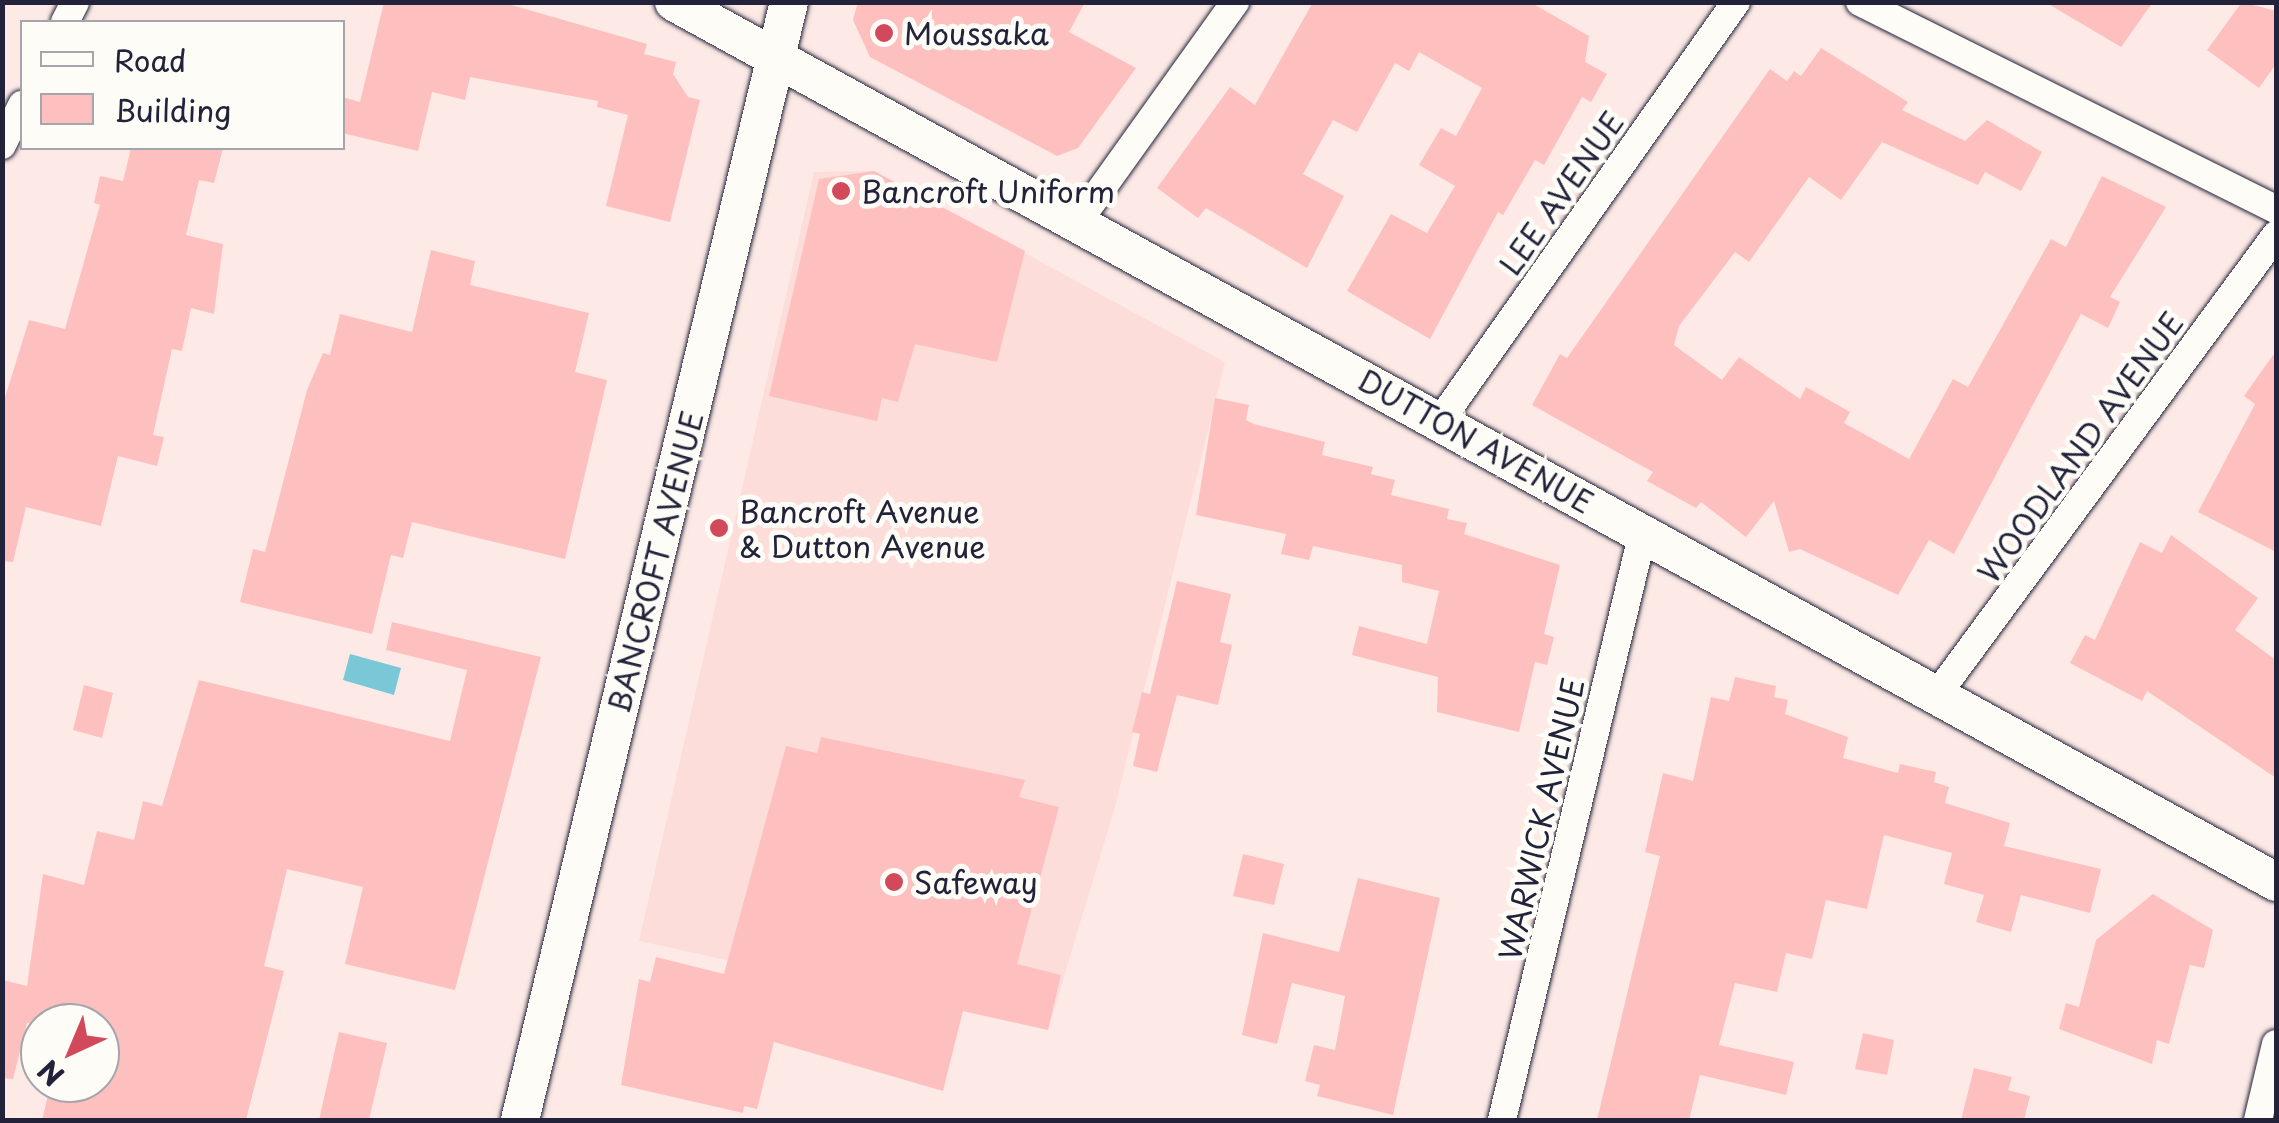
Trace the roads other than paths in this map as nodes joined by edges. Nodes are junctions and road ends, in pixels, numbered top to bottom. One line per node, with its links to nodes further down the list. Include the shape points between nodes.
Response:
1 (674, 2): 6 (street, DUTTON AVENUE)
2 (789, 2): 6 (street, BANCROFT AVENUE)
3 (1236, 2): 10 (street)
4 (1736, 2): 12 (street, LEE AVENUE)
5 (1860, 2): 9 (street)
6 (775, 58): 10 (street, DUTTON AVENUE); 17 (street, BANCROFT AVENUE)
7 (20, 110): 8 (street)
8 (2, 145)
9 (2276, 209)
10 (1076, 223): 12 (street, DUTTON AVENUE)
11 (2276, 235): 14 (street, WOODLAND AVENUE)
12 (1440, 421): 13 (street, DUTTON AVENUE)
13 (1643, 532): 14 (street, DUTTON AVENUE); 18 (street, WARWICK AVENUE)
14 (1936, 696): 15 (street, DUTTON AVENUE)
15 (2276, 882)
16 (2276, 1044): 19 (street)
17 (520, 1120)
18 (1502, 1120)
19 (2258, 1120)

